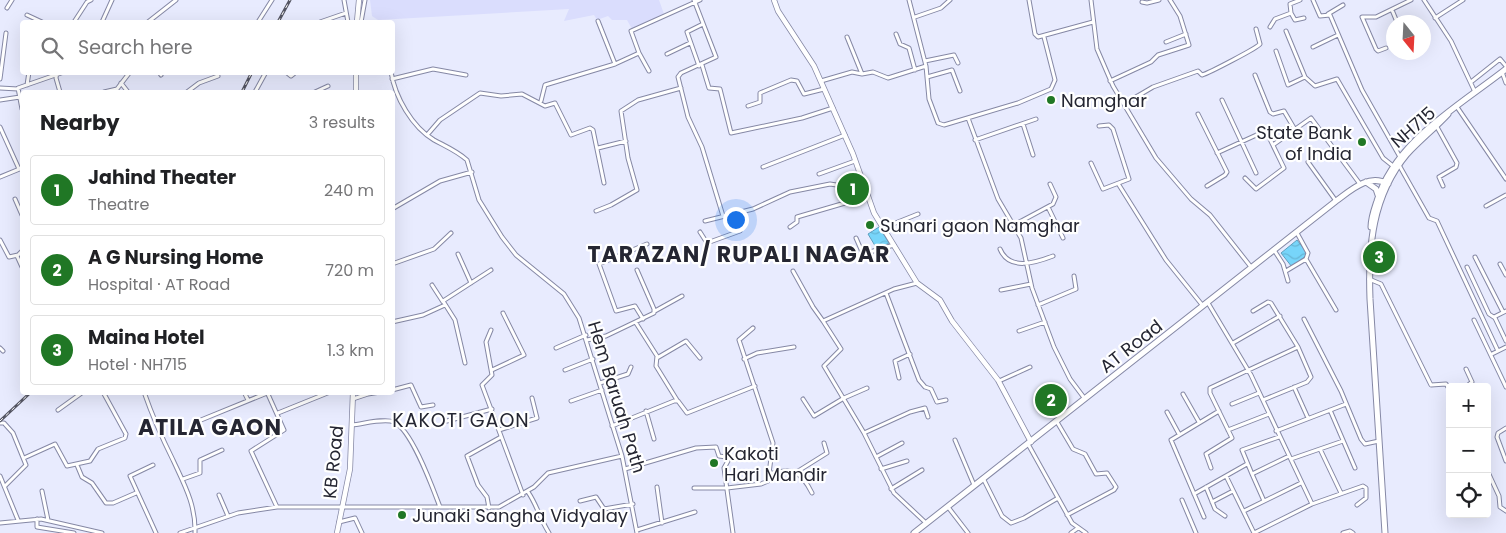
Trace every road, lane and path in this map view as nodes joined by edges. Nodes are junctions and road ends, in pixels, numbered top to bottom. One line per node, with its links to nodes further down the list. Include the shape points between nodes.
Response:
1 (12, 0): 25 (street)
2 (91, 0): 36 (street)
3 (112, 0): 37 (street)
4 (176, 0): 38 (street)
5 (272, 0): 39 (street)
6 (344, 0): 27 (street)
7 (359, 0): 42 (street)
8 (365, 0): 43 (street)
9 (700, 0): 22 (street)
10 (774, 0): 86 (street)
11 (909, 0): 32 (street)
12 (950, 0): 32 (street, via 941,8)
13 (1029, 0): 55 (street, via 1035,36)
14 (1091, 0): 45 (street)
15 (1159, 0): 23 (street)
16 (1170, 0): 52 (street, via 1178,11)
17 (1300, 0): 28 (street, via 1289,6)
18 (1313, 0): 29 (street, via 1320,16)
19 (1411, 0): 26 (street)
20 (1424, 0): 34 (street)
21 (1463, 0): 34 (street)
22 (695, 1): 46 (street); 61 (street, via 630,31)
23 (1142, 2)
24 (1343, 5): 29 (street)
25 (7, 8)
26 (1392, 10): 31 (street); 59 (street, via 1374,17 1362,17 1376,49)
27 (346, 13): 40 (street); 41 (street)
28 (1290, 13): 33 (street, via 1295,20); 47 (street, via 1275,19)
29 (1328, 14): 53 (street)
30 (27, 15): 35 (street)
31 (1394, 15)
32 (915, 17): 63 (street)
33 (1304, 18)
34 (1435, 18): 89 (street, via 1451,41)
35 (38, 20)
36 (75, 20)
37 (103, 20)
38 (151, 20)
39 (260, 20)
40 (326, 20)
41 (348, 20)
42 (360, 20)
43 (360, 20)
44 (598, 21): 65 (street)
45 (1093, 22): 55 (street); 87 (street, via 1097,49)
46 (703, 24): 57 (street, via 687,32); 66 (street, via 716,57)
47 (1270, 27)
48 (1256, 29): 110 (street, via 1260,42 1258,47 1227,61 1212,72 1202,75 1197,71 1159,85)
49 (1286, 31): 83 (street)
50 (6, 33): 85 (street)
51 (896, 34): 69 (street, via 900,44 909,48)
52 (1186, 34): 56 (street); 87 (street, via 1188,46 1158,55 1151,62)
53 (1338, 35): 58 (street); 132 (street, via 1362,90)
54 (847, 37): 71 (street)
55 (1044, 37): 116 (street, via 1054,80 1051,89)
56 (1166, 42)
57 (690, 43): 62 (street); 66 (street)
58 (1314, 47)
59 (1386, 48)
60 (1276, 51): 83 (street, via 1287,84)
61 (639, 53): 65 (street); 70 (street)
62 (667, 54)
63 (926, 61): 64 (street, via 954,55); 67 (street)
64 (958, 62)
65 (615, 64): 109 (street, via 546,85)
66 (700, 66): 94 (street, via 679,74); 113 (street, via 709,88 720,89 731,133)
67 (926, 66): 69 (street); 82 (street)
68 (1505, 69): 89 (street, via 1500,59); 90 (street); 105 (highway, NH715)
69 (914, 70): 71 (street, via 886,78 874,72)
70 (649, 71)
71 (862, 74): 86 (street, via 850,73)
72 (29, 75): 91 (street)
73 (54, 75): 91 (street)
74 (57, 75): 97 (street)
75 (127, 75): 88 (street)
76 (264, 75): 101 (street)
77 (356, 75): 103 (street)
78 (392, 75): 84 (street, Hem Baruah Path)
79 (466, 75): 84 (street, via 429,70)
80 (1255, 75): 122 (street, via 1270,112 1284,111)
81 (218, 76): 100 (street, via 199,82)
82 (927, 77): 104 (street, via 952,70); 116 (street, via 929,99 938,123 944,125)
83 (1305, 77): 137 (street, via 1314,86 1337,79 1383,158)
84 (392, 78): 123 (street, Hem Baruah Path, via 408,114)
85 (0, 79)
86 (821, 81): 96 (street)
87 (1110, 81): 110 (street)
88 (121, 82): 98 (street); 99 (street)
89 (1471, 82): 105 (street)
90 (1506, 83)
91 (27, 85): 95 (street)
92 (328, 86): 102 (street)
93 (0, 88): 95 (street)
94 (681, 88): 126 (street, via 638,100 622,109 620,115); 166 (street)
95 (18, 89): 106 (street)
96 (824, 89): 111 (street, via 804,94 796,81 791,80 760,93 760,102); 113 (street)
97 (60, 90)
98 (110, 90)
99 (127, 90)
100 (189, 90)
101 (256, 90)
102 (319, 90)
103 (356, 90)
104 (960, 91)
105 (1476, 92): 112 (highway, NH715)
106 (20, 97): 107 (street)
107 (0, 100)
108 (1222, 100): 127 (street)
109 (541, 102): 123 (street, via 518,93 500,96 483,92 476,94 440,120); 129 (street, via 545,106 557,104 571,135 592,128)
110 (1124, 104): 192 (street, via 1156,158 1191,199 1210,215)
111 (748, 106)
112 (1457, 107): 115 (highway, NH715); 145 (street)
113 (833, 108): 124 (street)
114 (1198, 114): 130 (street)
115 (1448, 114): 121 (highway, NH715); 132 (highway, NH715, via 1435,122)
116 (968, 118): 125 (street)
117 (1036, 119): 118 (street)
118 (1023, 124): 125 (street); 131 (street)
119 (1098, 126): 151 (street, via 1109,125 1114,132 1130,175 1128,181)
120 (0, 127): 136 (street)
121 (1437, 127): 137 (highway, NH715); 153 (street, via 1457,163 1456,167 1438,177)
122 (1294, 128): 128 (street); 148 (street, via 1311,118)
123 (427, 135): 140 (street, Hem Baruah Path, via 465,158)
124 (845, 135): 133 (street); 138 (street)
125 (975, 140): 168 (street, via 998,198)
126 (626, 141): 129 (street); 163 (street, via 637,190)
127 (1241, 142): 128 (street, via 1264,131); 130 (street); 141 (street)
128 (1273, 145): 144 (street, via 1284,169 1256,189)
129 (598, 148): 147 (street)
130 (1217, 153): 152 (street, via 1226,174)
131 (1033, 154)
132 (1400, 158): 137 (highway, NH715)
133 (856, 161): 142 (street); 146 (street)
134 (1308, 162): 158 (street)
135 (1091, 163): 151 (street, via 1103,189)
136 (20, 167)
137 (1394, 167): 148 (highway, AT Road); 149 (highway, NH715); 149 (highway, NH715); 236 (street, via 1429,218 1437,221)
138 (763, 168)
139 (20, 169): 143 (street)
140 (472, 172): 160 (street, via 440,181); 228 (street, Hem Baruah Path, via 479,200 502,237 516,255 564,294)
141 (1256, 173)
142 (819, 174)
143 (0, 177)
144 (1246, 178)
145 (1506, 179)
146 (863, 182): 154 (street); 164 (street, via 790,192)
147 (604, 183)
148 (1363, 183): 149 (highway); 156 (highway, via 1376,189); 158 (highway, AT Road)
149 (1384, 183): 156 (highway, NH715); 174 (highway, NH715)
150 (1050, 184): 161 (street, via 1056,199)
151 (1119, 184): 210 (street, via 1166,260)
152 (1207, 186)
153 (1443, 186)
154 (865, 190): 169 (street, via 846,196 845,203 797,217 797,222); 170 (street)
155 (1506, 195): 159 (street)
156 (1379, 196): 174 (highway, NH715)
157 (15, 199): 162 (street)
158 (1336, 201): 173 (highway, AT Road)
159 (1486, 206)
160 (395, 207)
161 (1048, 207): 168 (street); 176 (street)
162 (20, 210)
163 (596, 211)
164 (734, 214): 166 (street); 172 (street, via 740,231 708,243)
165 (918, 214): 170 (street)
166 (723, 216): 167 (street)
167 (705, 221)
168 (1014, 224): 189 (street, via 1023,245)
169 (790, 228)
170 (883, 228): 179 (street)
171 (451, 232): 188 (street, via 434,249)
172 (700, 232)
173 (1296, 232): 181 (highway, AT Road); 186 (street, via 1308,253)
174 (1371, 233): 199 (highway)
175 (856, 238): 179 (street, via 863,254)
176 (1063, 238)
177 (0, 240): 183 (street, via 9,257)
178 (647, 244): 218 (street, via 599,264 616,311 635,306)
179 (894, 245): 202 (street)
180 (1000, 249): 189 (street, via 1007,260)
181 (1274, 250): 192 (highway, AT Road); 196 (street)
182 (458, 254): 201 (street)
183 (18, 255): 187 (street)
184 (1054, 256): 189 (street)
185 (1475, 257): 214 (street)
186 (1306, 260): 196 (street); 211 (street)
187 (20, 261)
188 (395, 263)
189 (1026, 264): 203 (street)
190 (1500, 264): 198 (street)
191 (1467, 267): 217 (street, via 1489,314)
192 (1252, 268): 210 (highway, AT Road)
193 (491, 270): 201 (street)
194 (638, 270): 212 (street)
195 (793, 271): 222 (street)
196 (1286, 271): 200 (street)
197 (1074, 276): 209 (street, via 1076,290)
198 (1506, 276)
199 (1369, 279): 254 (street, via 1381,284 1431,385); 313 (highway)
200 (1288, 281)
201 (471, 283): 208 (street, via 444,300)
202 (917, 283): 206 (street); 251 (street, via 940,300 973,351)
203 (1031, 284): 205 (street); 209 (street)
204 (432, 285): 208 (street)
205 (1001, 290)
206 (886, 293): 222 (street); 237 (street)
207 (682, 296): 212 (street)
208 (444, 304): 221 (street, via 423,315); 243 (street, via 455,320)
209 (1038, 305): 223 (street)
210 (1206, 305): 231 (street); 279 (highway, AT Road)
211 (1336, 310)
212 (655, 311): 218 (street)
213 (1253, 311): 216 (street, via 1270,302)
214 (1505, 311): 217 (street)
215 (503, 312): 247 (street, via 524,355)
216 (1280, 316): 231 (street); 233 (street)
217 (1494, 317): 230 (street)
218 (643, 319): 224 (street)
219 (1304, 320): 283 (street)
220 (1474, 320): 238 (street)
221 (395, 321)
222 (823, 321): 273 (street, via 841,349 825,369)
223 (1045, 322): 227 (street); 279 (street, via 1065,370)
224 (636, 323): 229 (street, via 604,337); 239 (street)
225 (753, 328): 242 (street, via 739,340)
226 (491, 330): 247 (street, via 486,342)
227 (1019, 331)
228 (586, 335): 229 (street, Hem Baruah Path); 235 (street)
229 (587, 340): 241 (street, Hem Baruah Path)
230 (1506, 341)
231 (1233, 343): 249 (street)
232 (794, 347): 242 (street, via 758,353)
233 (1298, 347): 249 (street); 256 (street, via 1311,377)
234 (1506, 347): 236 (street)
235 (556, 348)
236 (1498, 351): 238 (street)
237 (910, 354): 250 (street, via 894,361); 278 (street, via 921,383 931,389 938,402)
238 (1492, 354): 257 (street)
239 (658, 358): 240 (street, via 686,340); 277 (street, via 656,366)
240 (700, 358)
241 (593, 359): 248 (street); 252 (street, Hem Baruah Path)
242 (744, 359): 255 (street)
243 (465, 363)
244 (631, 367): 252 (street, via 628,374)
245 (1030, 367): 251 (street)
246 (1466, 369): 253 (street)
247 (492, 370): 285 (street, via 492,377 482,385)
248 (565, 370)
249 (1248, 370): 261 (street); 290 (street, via 1210,388)
250 (899, 378)
251 (999, 381): 315 (street)
252 (600, 383): 260 (street, Hem Baruah Path)
253 (1471, 383)
254 (1446, 384)
255 (755, 386): 277 (street, via 686,413); 335 (street, via 773,443)
256 (1294, 387): 280 (street); 294 (street)
257 (1506, 387)
258 (867, 388): 273 (street)
259 (395, 389): 284 (street, via 413,385 421,407)
260 (602, 390): 281 (street); 301 (street, Hem Baruah Path)
261 (1259, 393): 280 (street); 282 (street)
262 (1183, 394): 298 (street)
263 (80, 395): 286 (street)
264 (106, 395): 327 (street, via 126,436 98,449 90,461)
265 (145, 395): 340 (street)
266 (246, 395): 275 (street)
267 (260, 395): 275 (street)
268 (269, 395): 291 (street)
269 (323, 395): 291 (street)
270 (353, 395): 276 (street, KB Road)
271 (365, 395): 276 (street)
272 (532, 398): 303 (street, via 537,418)
273 (844, 398): 274 (street, via 814,416); 306 (street)
274 (803, 399)
275 (248, 400): 295 (street)
276 (352, 400): 300 (street, KB Road)
277 (677, 400): 288 (street)
278 (946, 400)
279 (1085, 400): 297 (highway, AT Road)
280 (1263, 400): 292 (street)
281 (571, 401)
282 (1232, 404)
283 (1346, 404): 287 (street); 313 (street, via 1362,442)
284 (433, 405)
285 (492, 409): 296 (street); 303 (street)
286 (58, 410)
287 (1330, 410): 294 (street); 312 (street)
288 (646, 412): 301 (street); 310 (street)
289 (1166, 412): 307 (street)
290 (1219, 412): 298 (street); 304 (street)
291 (278, 413): 367 (street, via 284,430 250,451)
292 (1269, 414): 304 (street); 305 (street)
293 (928, 417): 306 (street, via 926,409 918,410)
294 (1308, 418): 305 (street)
295 (201, 420)
296 (447, 421)
297 (1057, 422): 315 (highway, AT Road); 374 (street, via 1073,449 1085,454 1096,474 1107,473 1116,486)
298 (1199, 422): 307 (street)
299 (0, 423): 321 (street, via 11,430)
300 (352, 425): 366 (street, KB Road, via 350,469); 368 (street, via 389,421 398,425 425,468)
301 (612, 426): 319 (street, Hem Baruah Path)
302 (1506, 428): 324 (street, via 1497,437)
303 (499, 430): 308 (street)
304 (1228, 430): 328 (street, via 1232,440 1206,454)
305 (1276, 431): 309 (street)
306 (864, 433): 320 (street)
307 (1179, 434): 355 (street, via 1172,438 1171,443)
308 (501, 437): 354 (street); 370 (street, via 467,456)
309 (1279, 437): 322 (street); 326 (street, via 1242,450)
310 (654, 439)
311 (956, 440): 342 (street)
312 (1343, 441): 317 (street); 329 (street)
313 (1379, 441): 404 (highway)
314 (824, 443): 333 (street, via 827,453)
315 (1030, 443): 339 (highway, AT Road); 358 (street)
316 (902, 444): 320 (street)
317 (1320, 449): 322 (street); 356 (street)
318 (222, 450): 340 (street, via 200,460 200,473)
319 (622, 456): 330 (street, Hem Baruah Path); 351 (street, via 548,473)
320 (876, 457): 331 (street)
321 (24, 458): 327 (street, via 55,444 67,466); 343 (street, via 25,468)
322 (1290, 458): 336 (street); 341 (street)
323 (907, 461): 331 (street)
324 (1506, 461)
325 (153, 464): 352 (street, via 130,476)
326 (1247, 464): 336 (street); 338 (street)
327 (77, 465): 352 (street, via 82,477 92,483 106,503)
328 (1211, 468)
329 (1355, 468)
330 (625, 469): 347 (street, via 696,448 716,447 719,456 727,459 724,468); 363 (street, Hem Baruah Path)
331 (881, 469): 348 (street)
332 (922, 470): 348 (street)
333 (795, 473): 335 (street, via 785,470); 353 (street, via 804,477)
334 (1488, 473): 372 (street, via 1499,496 1500,507)
335 (769, 474): 347 (street, via 766,483)
336 (1252, 474): 360 (street)
337 (0, 476): 343 (street)
338 (1226, 476): 345 (street); 349 (street)
339 (983, 478): 342 (highway, AT Road); 358 (street, via 1002,516 1011,523)
340 (183, 479): 385 (street, via 193,505)
341 (1302, 483): 360 (street); 364 (street)
342 (974, 485): 369 (highway, AT Road)
343 (5, 486): 379 (street)
344 (657, 487): 383 (street)
345 (1206, 487): 355 (street); 362 (street)
346 (694, 488): 347 (street)
347 (727, 488): 396 (street)
348 (891, 489): 384 (street)
349 (1234, 490): 362 (street); 371 (street)
350 (42, 491): 380 (street)
351 (528, 492): 354 (street); 395 (street)
352 (136, 493): 390 (street)
353 (812, 493)
354 (523, 494): 370 (street, via 504,506)
355 (1194, 494): 377 (street)
356 (1341, 494): 364 (street); 365 (street, via 1364,486 1366,498)
357 (219, 495): 375 (street)
358 (1058, 498): 374 (street)
359 (1182, 500): 401 (street)
360 (1264, 500): 371 (street)
361 (580, 501): 363 (street, via 596,497 604,509)
362 (1212, 502): 376 (street, via 1217,512)
363 (633, 504): 387 (street, Hem Baruah Path)
364 (1312, 504): 371 (street, via 1255,533)
365 (1357, 504)
366 (343, 506): 367 (street); 368 (street); 381 (street, KB Road)
367 (277, 507): 375 (street)
368 (440, 507): 370 (street)
369 (948, 507): 384 (highway, AT Road); 398 (street)
370 (489, 508)
371 (1243, 511)
372 (1506, 511)
373 (695, 512): 383 (street)
374 (1067, 515): 386 (street)
375 (228, 516): 385 (street)
376 (1225, 516)
377 (1204, 517)
378 (37, 519): 379 (street); 380 (street); 388 (street, via 37,527)
379 (18, 520): 382 (street)
380 (48, 520): 389 (street)
381 (339, 522): 393 (street, KB Road); 394 (street, via 355,518)
382 (0, 523)
383 (662, 523): 387 (street)
384 (927, 523): 397 (highway, AT Road)
385 (196, 528): 391 (street); 392 (street)
386 (1078, 528): 399 (street); 400 (street)
387 (637, 531)
388 (74, 533)
389 (102, 533)
390 (156, 533)
391 (180, 533)
392 (195, 533)
393 (337, 533)
394 (362, 533)
395 (549, 533)
396 (733, 533)
397 (914, 533)
398 (968, 533)
399 (1071, 533)
400 (1086, 533)
401 (1196, 533)
402 (1343, 533): 403 (street)
403 (1353, 533)
404 (1385, 533)

